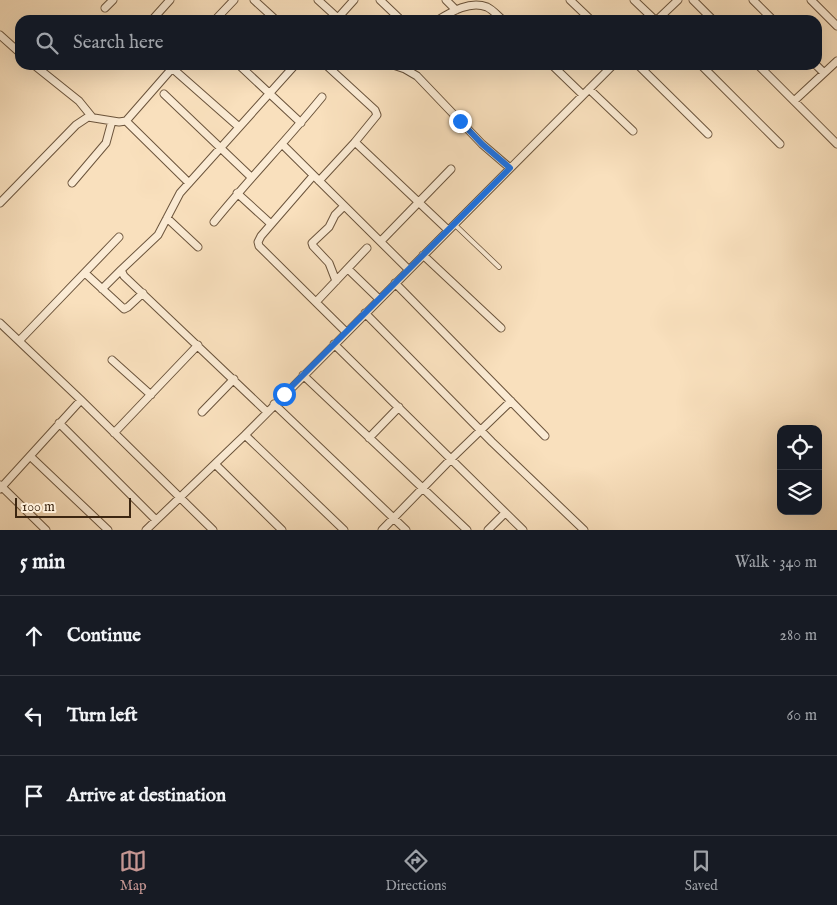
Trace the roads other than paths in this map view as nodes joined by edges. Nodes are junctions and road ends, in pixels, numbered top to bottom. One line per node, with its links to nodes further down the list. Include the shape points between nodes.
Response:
1 (113, 0): 15 (street)
2 (170, 0): 17 (street)
3 (234, 0): 18 (street)
4 (254, 0): 19 (street)
5 (318, 0): 20 (street)
6 (354, 0): 21 (street)
7 (380, 0): 22 (street)
8 (446, 0): 16 (street)
9 (570, 0): 25 (street)
10 (634, 0): 26 (street)
11 (678, 0): 27 (street)
12 (693, 0): 28 (street)
13 (753, 0): 29 (street)
14 (811, 0): 30 (street)
15 (105, 8)
16 (456, 10): 23 (street); 24 (street, via 482,6)
17 (156, 15)
18 (220, 15)
19 (270, 15)
20 (334, 15)
21 (341, 15)
22 (396, 15)
23 (447, 15)
24 (498, 15)
25 (586, 15)
26 (650, 15)
27 (662, 15)
28 (708, 15)
29 (768, 15)
30 (837, 26)
31 (0, 35): 32 (street)
32 (15, 49)
33 (837, 62): 47 (street)
34 (40, 70): 54 (street, via 79,101)
35 (170, 70): 55 (street)
36 (178, 70): 58 (street)
37 (245, 70): 49 (street)
38 (291, 70): 49 (street)
39 (331, 70): 61 (street, via 377,112)
40 (408, 70): 66 (street)
41 (557, 70): 51 (street)
42 (608, 70): 48 (street)
43 (643, 70): 60 (street)
44 (705, 70): 63 (street)
45 (763, 70): 53 (street)
46 (821, 70): 47 (street)
47 (824, 73): 53 (street)
48 (589, 89): 51 (street); 59 (street)
49 (270, 93): 57 (street); 58 (street)
50 (164, 94): 65 (street)
51 (583, 94): 66 (street)
52 (322, 97): 57 (street)
53 (794, 101): 64 (street)
54 (92, 117): 56 (street); 73 (street, via 85,118 71,130)
55 (126, 120): 56 (street); 71 (street)
56 (112, 121): 70 (street, via 106,143)
57 (301, 124): 62 (street)
58 (239, 128): 65 (street)
59 (633, 131)
60 (708, 134)
61 (355, 142): 69 (street); 74 (street)
62 (282, 144): 68 (street); 69 (street)
63 (780, 144)
64 (837, 144)
65 (220, 148): 68 (street); 71 (street)
66 (510, 168): 79 (street)
67 (450, 169): 74 (street)
68 (251, 177): 72 (street)
69 (316, 178): 75 (street); 78 (street)
70 (72, 183)
71 (189, 183): 76 (street)
72 (237, 193): 77 (street); 78 (street)
73 (0, 203)
74 (418, 203): 80 (street); 82 (street)
75 (344, 206): 82 (street); 91 (street, via 312,243 329,263)
76 (167, 218): 83 (street); 89 (street, via 158,235)
77 (214, 222)
78 (271, 224): 96 (street, via 259,239 259,246)
79 (454, 224): 80 (street); 86 (lane)
80 (448, 230): 85 (street)
81 (119, 237): 90 (street)
82 (381, 241): 88 (street)
83 (198, 247)
84 (367, 248): 87 (street)
85 (423, 255): 88 (street); 99 (street)
86 (499, 267)
87 (348, 268): 91 (street); 95 (street)
88 (408, 269): 92 (street)
89 (121, 270): 93 (street); 94 (street)
90 (85, 273): 93 (street); 101 (street)
91 (336, 281): 96 (street)
92 (395, 284): 95 (street); 109 (street)
93 (102, 289): 94 (street, via 124,309)
94 (142, 293): 103 (street)
95 (379, 299): 97 (street)
96 (316, 302): 100 (street)
97 (365, 313): 100 (street); 115 (street)
98 (0, 323): 101 (street)
99 (501, 328)
100 (346, 332): 102 (street)
101 (19, 341): 108 (street)
102 (334, 344): 105 (street); 111 (street)
103 (198, 345): 106 (street); 107 (street)
104 (112, 360): 107 (street)
105 (304, 375): 110 (street); 119 (street)
106 (234, 379): 112 (street); 113 (street)
107 (150, 395): 116 (street)
108 (81, 400): 114 (street); 116 (street)
109 (511, 401): 115 (street); 118 (street)
110 (274, 404): 113 (street); 127 (street)
111 (399, 407): 119 (street); 121 (street)
112 (202, 412)
113 (267, 412): 117 (street)
114 (59, 423): 120 (street); 128 (street)
115 (481, 430): 121 (street); 140 (street)
116 (114, 433): 125 (street)
117 (245, 434): 122 (street); 134 (street)
118 (546, 436)
119 (369, 438): 124 (street)
120 (30, 456): 123 (street); 130 (street)
121 (452, 458): 124 (street); 126 (street)
122 (214, 464): 125 (street); 133 (street)
123 (1, 487): 129 (street)
124 (422, 488): 127 (street); 137 (street)
125 (180, 497): 128 (street); 132 (street)
126 (505, 513): 138 (street); 139 (street)
127 (393, 518): 135 (street); 136 (street)
128 (156, 520): 131 (street)
129 (46, 530)
130 (108, 530)
131 (146, 530)
132 (213, 530)
133 (282, 530)
134 (344, 530)
135 (382, 530)
136 (406, 530)
137 (467, 530)
138 (488, 530)
139 (523, 530)
140 (584, 530)

